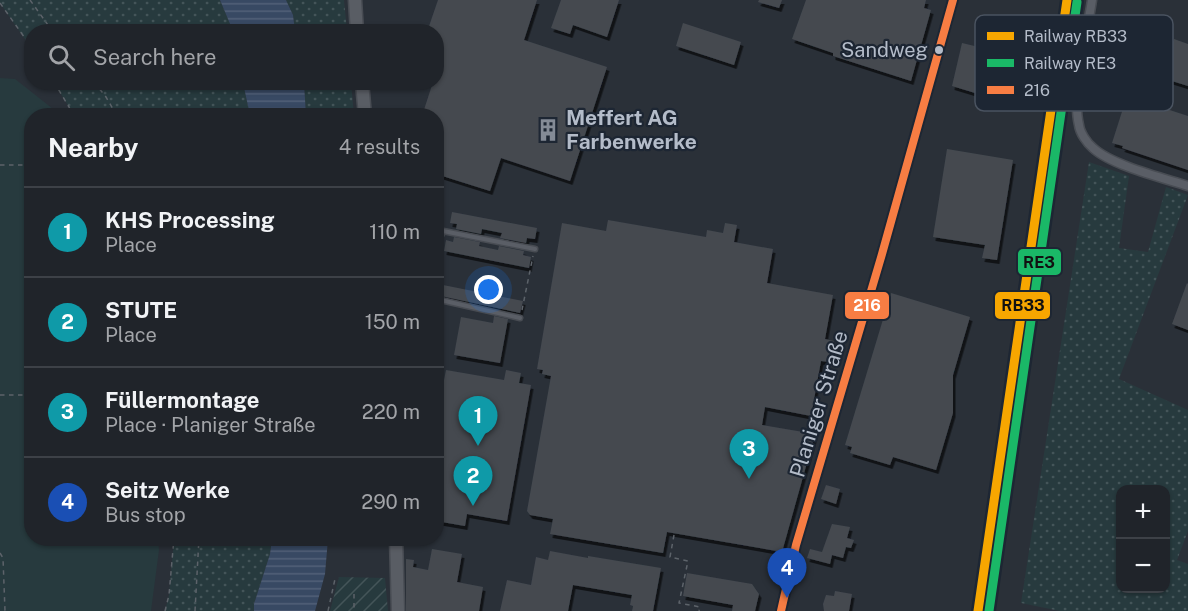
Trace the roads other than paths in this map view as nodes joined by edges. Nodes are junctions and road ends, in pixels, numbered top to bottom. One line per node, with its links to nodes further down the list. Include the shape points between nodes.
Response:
1 (355, 0): 5 (street)
2 (953, 0): 16 (street, Planiger Straße, via 796,545)
3 (1092, 0): 4 (street)
4 (1090, 15)
5 (356, 24)
6 (363, 90): 7 (street)
7 (364, 108)
8 (1079, 111): 9 (street, via 1079,127 1092,148)
9 (1188, 186)
10 (444, 231): 11 (lane)
11 (535, 249)
12 (444, 301): 13 (lane)
13 (520, 318)
14 (396, 546): 15 (street)
15 (398, 611)
16 (781, 611)

